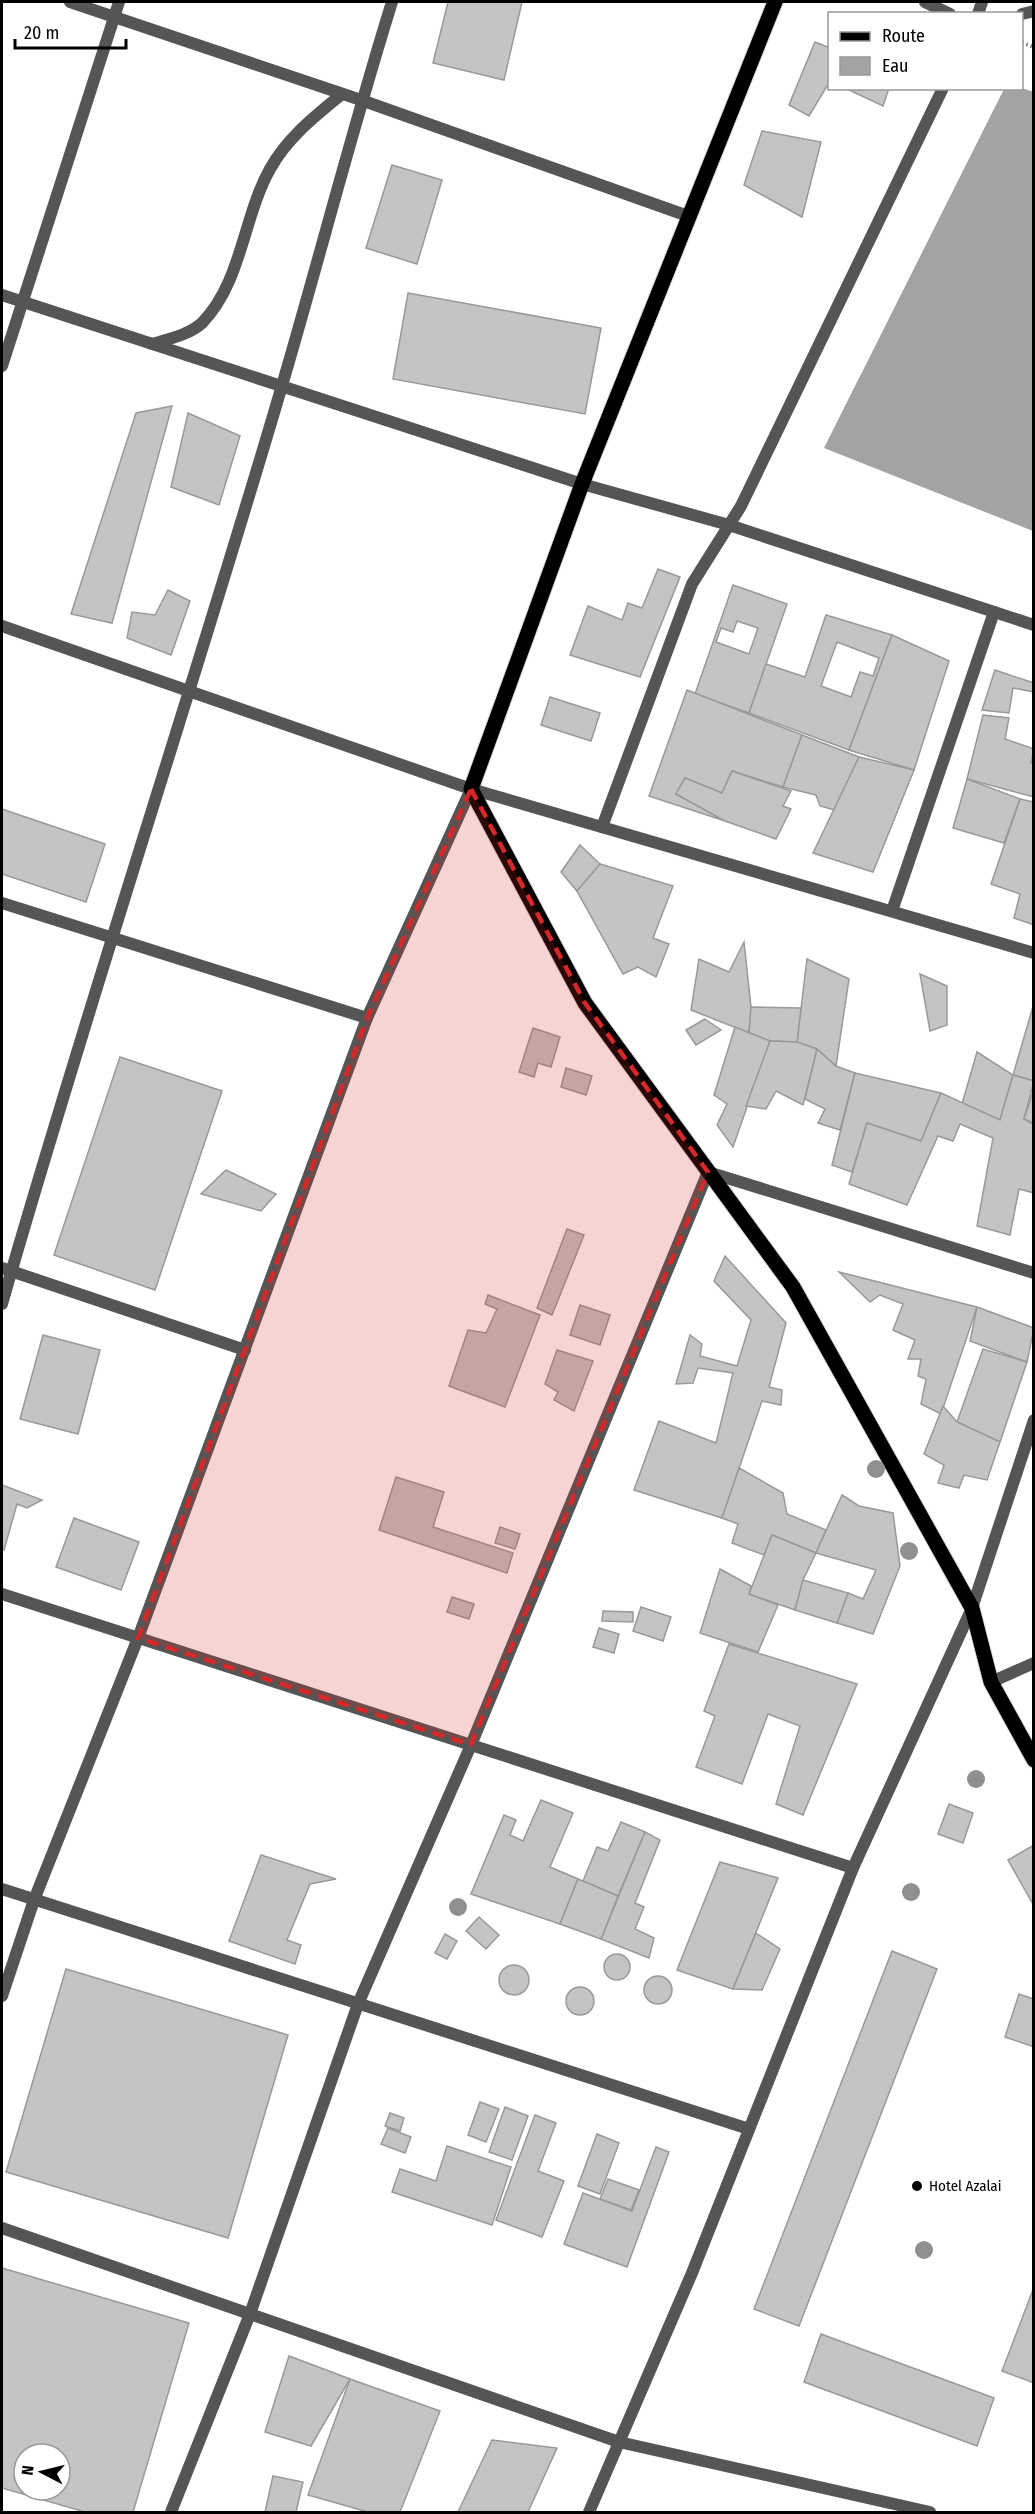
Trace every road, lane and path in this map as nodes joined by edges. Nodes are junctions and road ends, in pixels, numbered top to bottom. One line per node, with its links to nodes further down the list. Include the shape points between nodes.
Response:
1 (70, 2): 7 (street)
2 (119, 2): 7 (street)
3 (392, 2): 10 (street)
4 (775, 2): 11 (main road)
5 (925, 2): 6 (street)
6 (946, 12)
7 (114, 16): 9 (street); 13 (street)
8 (942, 90): 18 (street)
9 (342, 94): 10 (street); 14 (street, via 302,127 270,169 232,273 201,324)
10 (361, 100): 11 (street); 16 (street)
11 (688, 216): 17 (main road)
12 (2, 295): 13 (street)
13 (22, 302): 14 (street); 15 (street)
14 (152, 344): 16 (street)
15 (2, 366)
16 (282, 388): 17 (street); 22 (street)
17 (582, 484): 18 (street); 23 (main road)
18 (729, 525): 19 (street); 24 (street, via 692,584)
19 (994, 612): 20 (street); 26 (street)
20 (1034, 625)
21 (2, 626): 22 (street)
22 (188, 693): 23 (street); 27 (street)
23 (471, 789): 24 (street); 29 (street); 30 (main road, via 585,1003)
24 (602, 827): 26 (street)
25 (2, 903): 27 (street)
26 (891, 911): 28 (street)
27 (111, 938): 29 (street); 31 (street)
28 (1034, 953)
29 (367, 1018): 34 (street)
30 (708, 1172): 32 (street); 37 (main road, via 794,1287); 41 (street)
31 (6, 1270): 33 (street); 34 (street)
32 (1034, 1273)
33 (2, 1304)
34 (245, 1350): 38 (street)
35 (1034, 1420): 37 (street)
36 (2, 1594): 38 (street)
37 (972, 1608): 40 (main road); 43 (street)
38 (138, 1638): 41 (street); 45 (street)
39 (1034, 1663): 40 (street)
40 (991, 1682): 42 (main road)
41 (471, 1745): 43 (street); 47 (street)
42 (1034, 1760)
43 (853, 1868): 48 (street)
44 (2, 1889): 45 (street)
45 (34, 1900): 46 (street); 47 (street)
46 (2, 1996)
47 (358, 2004): 48 (street); 50 (street)
48 (749, 2129): 51 (street)
49 (2, 2228): 50 (street)
50 (250, 2314): 51 (street); 52 (street)
51 (620, 2442): 53 (street); 54 (street)
52 (171, 2512)
53 (589, 2512)
54 (930, 2512)

